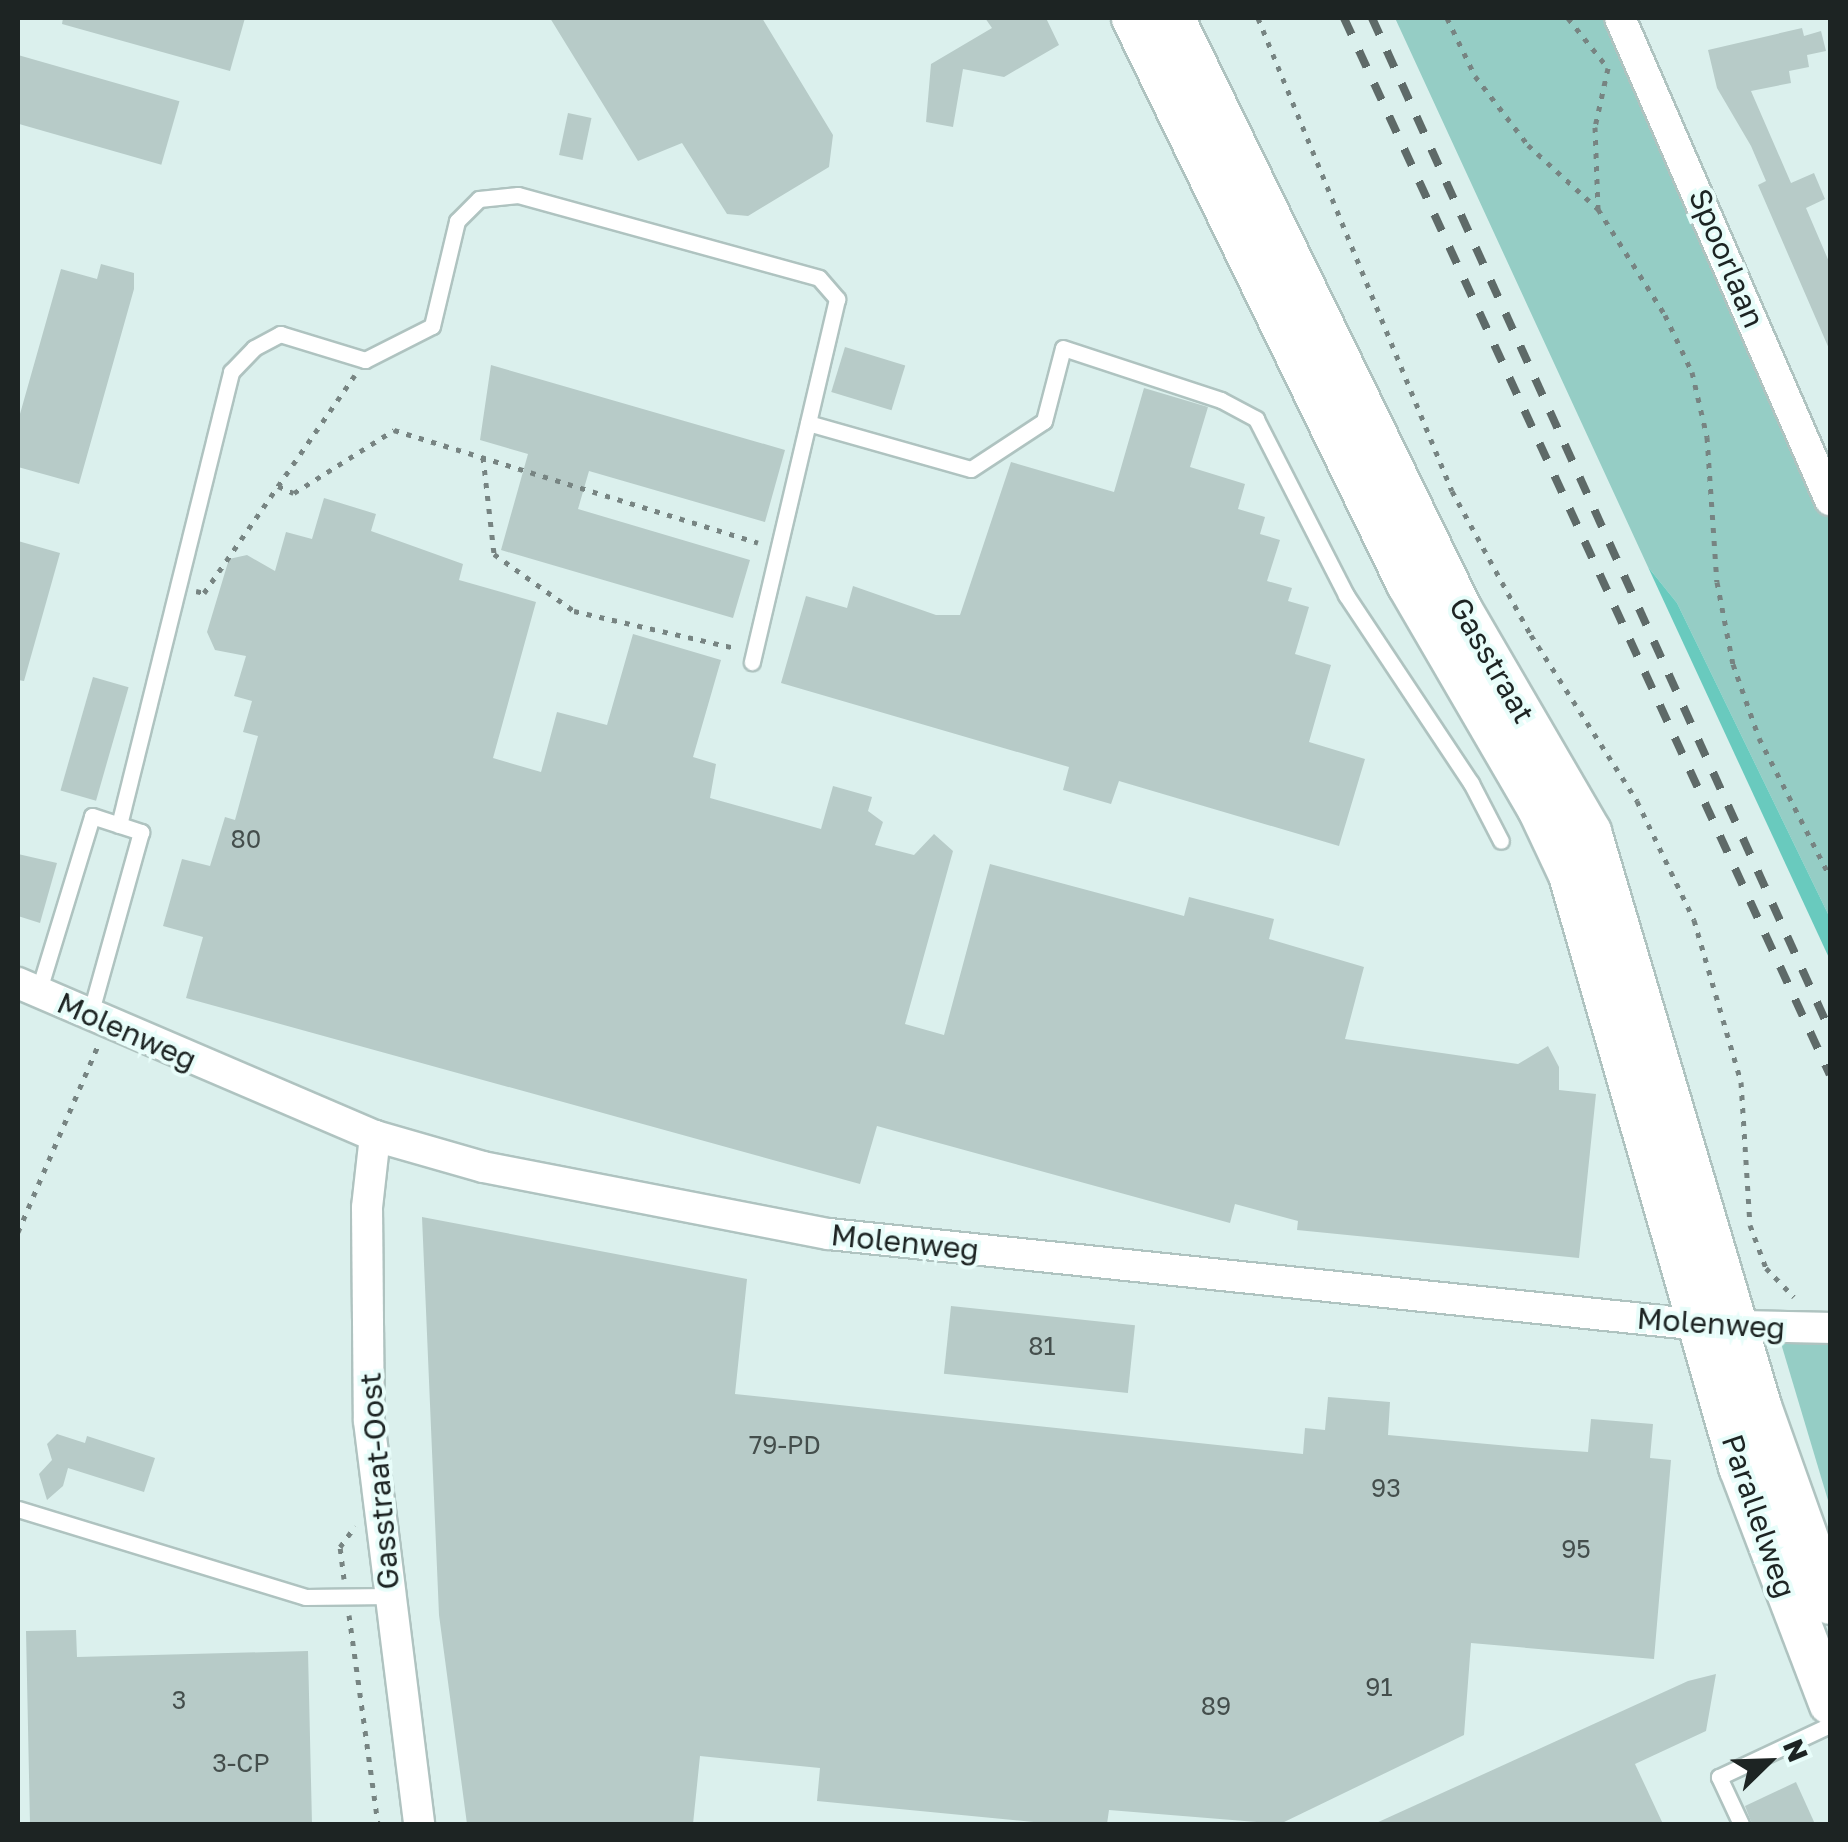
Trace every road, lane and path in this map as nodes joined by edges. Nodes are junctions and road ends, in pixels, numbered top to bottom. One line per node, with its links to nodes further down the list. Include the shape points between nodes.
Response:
1 (1133, 18): 24 (street, Gasstraat, via 1408,584 1556,841)
2 (1172, 18): 24 (street, Gasstraat, via 1453,595 1590,832)
3 (1258, 18): 23 (path, via 1452,491 1531,635 1637,801 1694,920 1738,1066 1750,1150 1750,1225 1774,1281)
4 (1447, 18): 7 (path, via 1475,76 1528,144)
5 (1568, 18): 7 (path, via 1608,68 1595,128)
6 (1629, 20): 12 (street, Spoorlaan)
7 (1598, 209): 18 (path, via 1665,314 1692,372 1707,437 1718,582 1734,664 1759,738)
8 (365, 360): 9 (lane, via 432,326 456,221 479,199 518,195 819,278 837,299); 11 (path); 14 (lane, via 280,334 231,372)
9 (808, 422): 13 (lane); 17 (lane, via 971,469 1044,421 1063,348 1221,400 1256,419 1346,595 1472,783)
10 (483, 457): 11 (path, via 394,430 294,493); 13 (path); 15 (path, via 489,546 542,588 574,611)
11 (278, 486): 14 (path, via 204,593)
12 (1830, 500)
13 (778, 549): 15 (lane)
14 (178, 586): 16 (lane)
15 (753, 657)
16 (119, 825): 19 (lane, via 92,816); 20 (lane, via 140,832)
17 (1501, 840)
18 (1830, 878)
19 (28, 988): 20 (street, Molenweg)
20 (99, 1019): 21 (street, Molenweg); 22 (path)
21 (375, 1136): 24 (street, Molenweg, via 483,1167 829,1234); 26 (street, Gasstraat-Oost, via 367,1207 368,1401)
22 (18, 1232)
23 (1801, 1301)
24 (1719, 1327): 25 (street, Molenweg); 30 (street, Parallelweg); 31 (street, Parallelweg, via 1764,1536)
25 (1830, 1328)
26 (377, 1494): 28 (street, Gasstraat-Oost); 29 (path, via 340,1547)
27 (18, 1509): 29 (lane, via 305,1597)
28 (390, 1596): 29 (lane); 34 (street, Gasstraat-Oost)
29 (347, 1600): 33 (path)
30 (1830, 1602)
31 (1830, 1703)
32 (1830, 1725): 35 (lane, via 1719,1777)
33 (378, 1824)
34 (419, 1824)
35 (1740, 1824)

